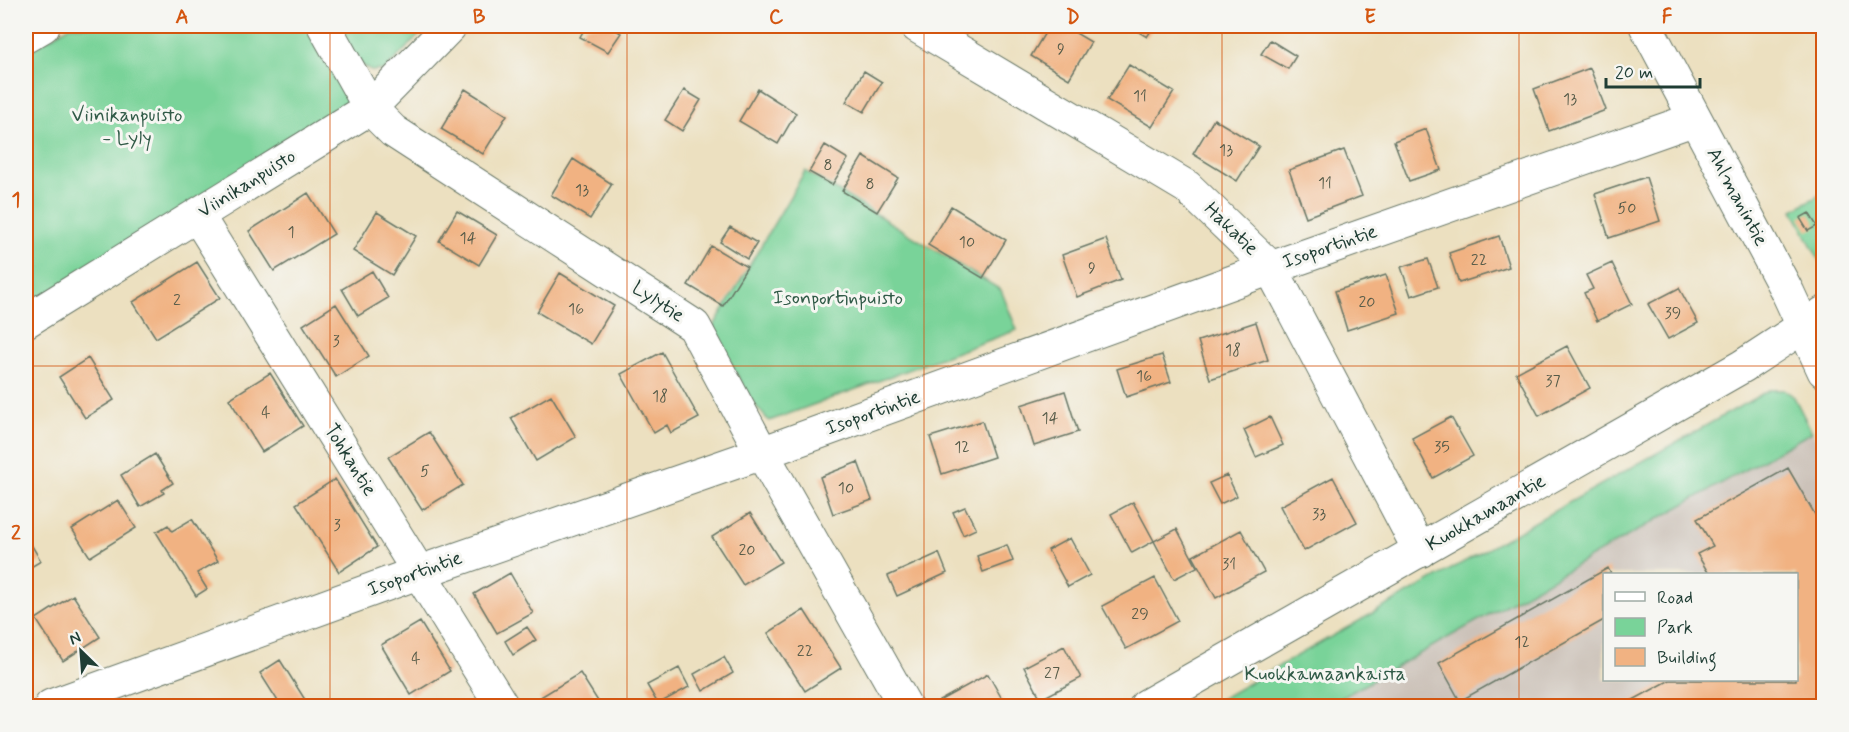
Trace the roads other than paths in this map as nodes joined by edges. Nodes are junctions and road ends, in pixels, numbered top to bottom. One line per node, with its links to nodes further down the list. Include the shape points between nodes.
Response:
1 (43, 26): 6 (street)
2 (324, 26): 7 (street, Lylytie)
3 (450, 26): 7 (street, Viinikanpuisto)
4 (917, 26): 10 (street, Hakatie, via 1187,187)
5 (1646, 26): 8 (street, Ahlmanintie)
6 (26, 36)
7 (370, 108): 9 (street, Viinikanpuisto); 14 (street, Lylytie, via 393,131 694,326)
8 (1695, 119): 10 (street, Isoportintie); 11 (street, Ahlmanintie, via 1788,292)
9 (197, 215): 12 (street, Viinikanpuisto); 16 (street, Tohkantie)
10 (1271, 268): 14 (street, Isoportintie); 15 (street, Hakatie)
11 (1813, 320): 13 (street, Ahlmanintie); 15 (street, Kuokkamaantie, via 1743,366)
12 (26, 321)
13 (1824, 371)
14 (762, 453): 16 (street, Isoportintie); 19 (street, Lylytie)
15 (1420, 550): 20 (street, Kuokkamaantie)
16 (420, 572): 17 (street, Isoportintie); 18 (street, Tohkantie)
17 (51, 706)
18 (502, 706)
19 (905, 706)
20 (1146, 706)

